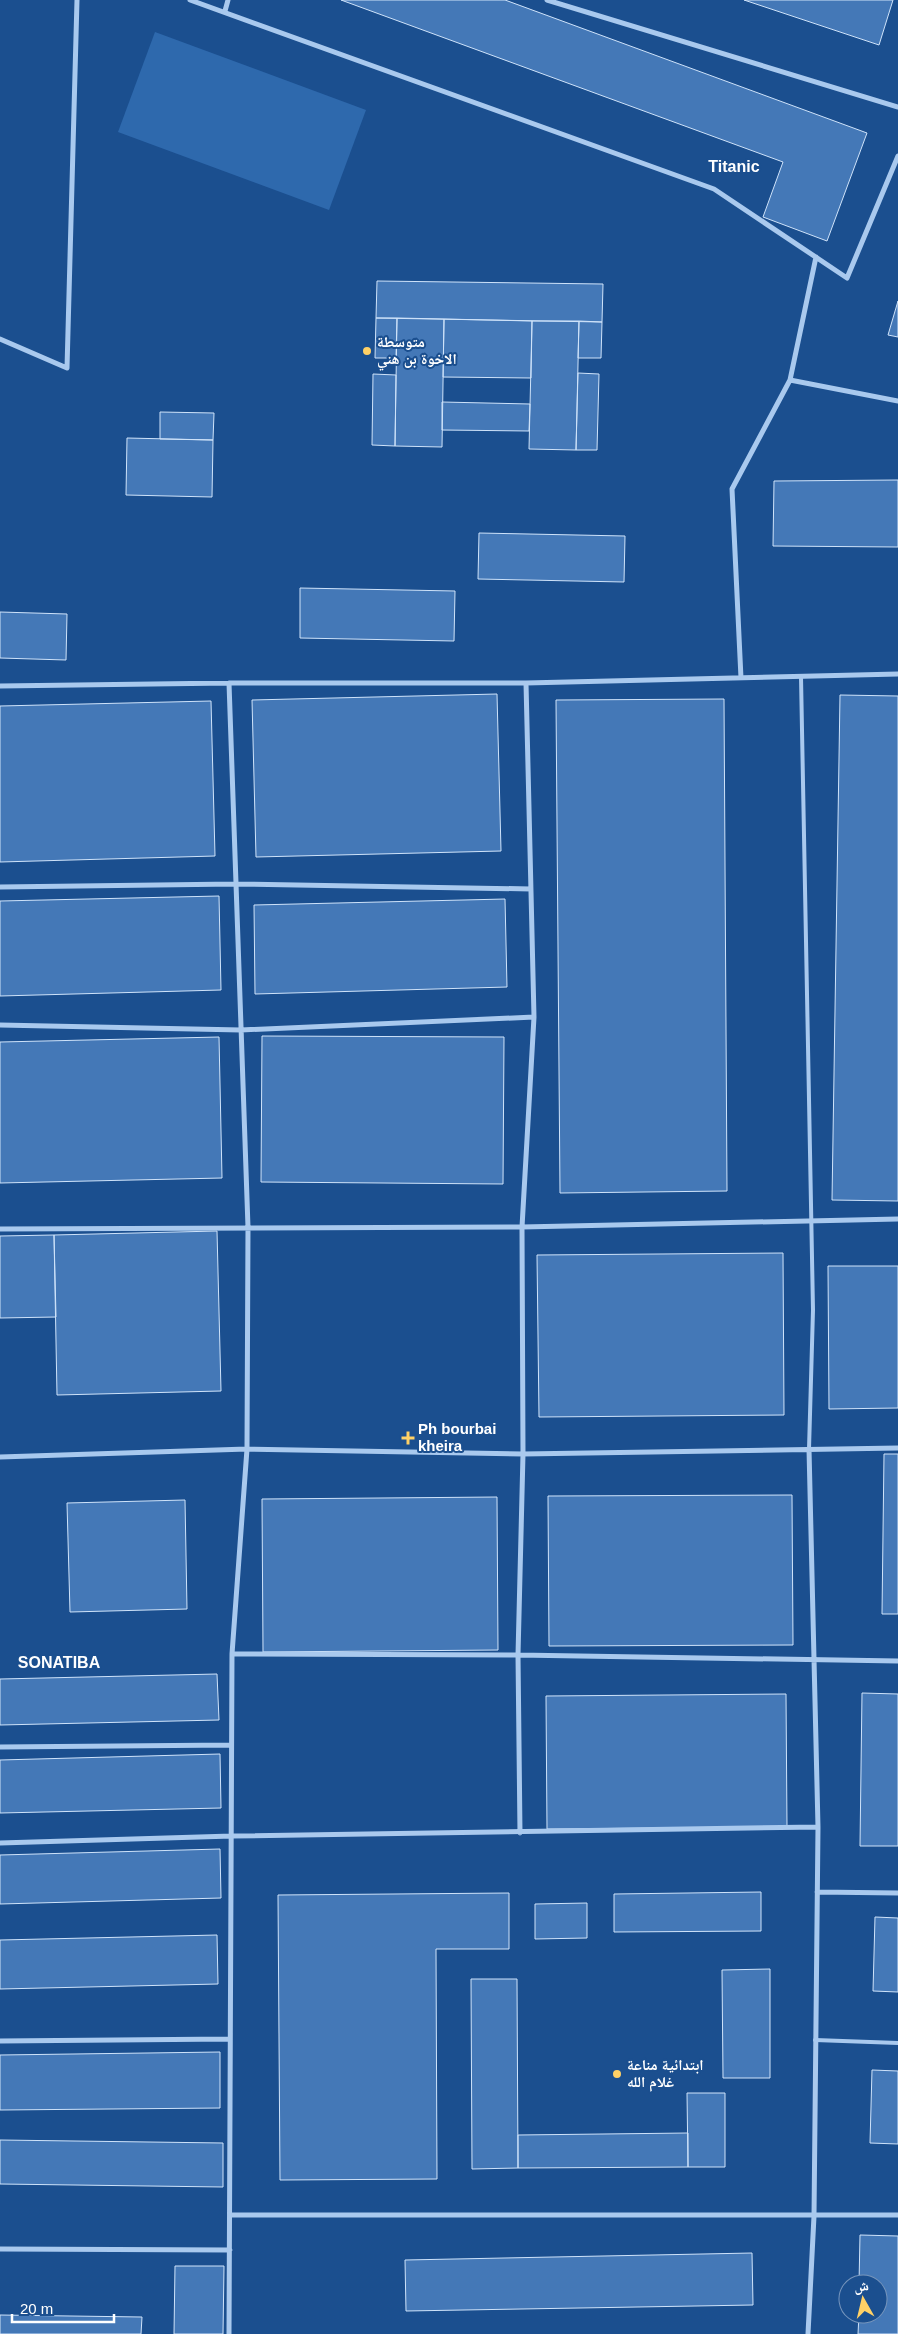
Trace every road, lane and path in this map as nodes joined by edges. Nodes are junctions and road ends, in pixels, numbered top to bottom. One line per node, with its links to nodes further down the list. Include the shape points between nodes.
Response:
1 (77, 0): 9 (street, via 67,368)
2 (190, 0): 5 (street)
3 (228, 0): 5 (street)
4 (547, 0): 6 (street)
5 (225, 11): 8 (street, via 714,189)
6 (898, 107)
7 (898, 156): 8 (street, via 846,278)
8 (816, 257): 10 (street)
9 (0, 338)
10 (790, 380): 11 (street); 14 (street, via 732,489)
11 (898, 401)
12 (898, 674): 13 (street)
13 (801, 677): 14 (street); 25 (lane)
14 (741, 678): 16 (street)
15 (229, 683): 16 (street); 17 (street); 18 (street)
16 (526, 683): 20 (street)
17 (0, 686)
18 (235, 884): 19 (street); 20 (street); 23 (street)
19 (0, 887)
20 (531, 888): 21 (street)
21 (534, 1017): 23 (street); 27 (street)
22 (0, 1026): 23 (street)
23 (241, 1030): 26 (street)
24 (898, 1219): 25 (street)
25 (811, 1222): 27 (street); 31 (lane, via 813,1310)
26 (248, 1227): 27 (street); 28 (street); 30 (street)
27 (522, 1227): 32 (street)
28 (0, 1229)
29 (898, 1448): 31 (street)
30 (247, 1449): 32 (street); 33 (street); 34 (street)
31 (809, 1449): 32 (street); 36 (street)
32 (523, 1454): 35 (street)
33 (0, 1457)
34 (232, 1654): 35 (street); 38 (street)
35 (518, 1655): 36 (street); 41 (street)
36 (814, 1660): 37 (street); 40 (street)
37 (898, 1661)
38 (231, 1745): 39 (street); 42 (street)
39 (0, 1747)
40 (818, 1827): 41 (street); 44 (street)
41 (520, 1833): 42 (street)
42 (232, 1836): 43 (street); 46 (street)
43 (0, 1843)
44 (817, 1892): 45 (street); 47 (street)
45 (898, 1893)
46 (230, 2039): 48 (street); 50 (street)
47 (816, 2040): 49 (lane); 52 (street)
48 (0, 2041)
49 (898, 2043)
50 (230, 2215): 52 (street); 54 (street)
51 (898, 2215): 52 (street)
52 (814, 2216): 56 (street)
53 (0, 2249): 54 (street)
54 (230, 2250): 55 (street)
55 (229, 2334)
56 (808, 2334)

